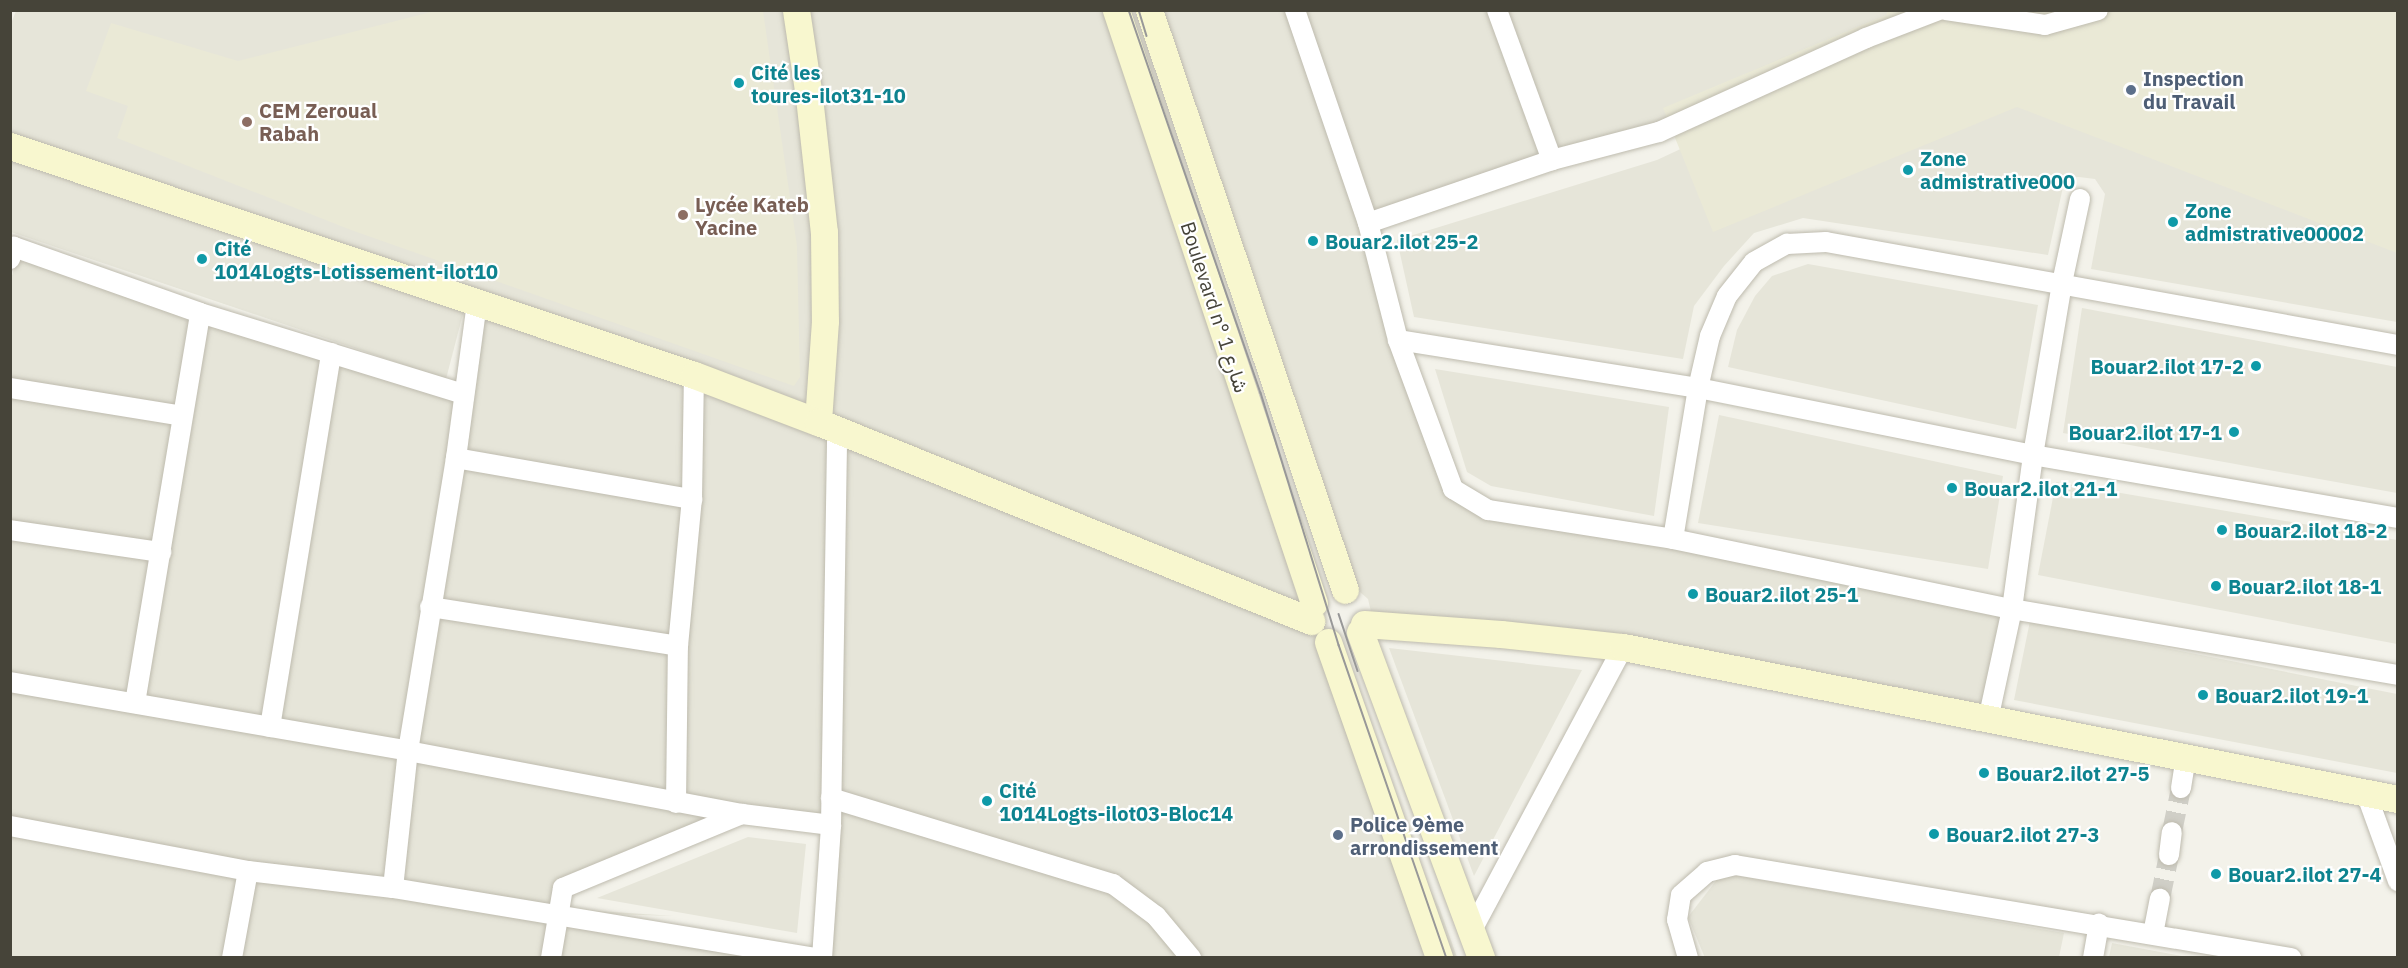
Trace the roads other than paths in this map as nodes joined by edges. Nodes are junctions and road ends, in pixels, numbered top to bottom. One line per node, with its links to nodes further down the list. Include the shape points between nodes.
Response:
1 (796, 10): 25 (street, via 824,232)
2 (1116, 10): 36 (street, Boulevard n° شارع 1)
3 (1149, 10): 33 (street, Boulevard n° شارع 1)
4 (1295, 10): 12 (street)
5 (1497, 10): 10 (street)
6 (1938, 10): 10 (street, via 1866,38 1659,132)
7 (1946, 10): 8 (street, via 2045,25)
8 (2098, 10)
9 (10, 146): 15 (street)
10 (1552, 160): 12 (street)
11 (2080, 199): 14 (street)
12 (1368, 223): 17 (street)
13 (10, 259): 16 (street, via 14,248)
14 (2062, 283): 18 (street); 22 (street, via 1826,242 1787,244 1754,262 1727,296 1710,336); 26 (street)
15 (477, 302): 20 (street); 23 (street)
16 (200, 313): 19 (street); 24 (street)
17 (1398, 340): 22 (street); 31 (street, via 1453,489 1488,510)
18 (2397, 345)
19 (331, 353): 23 (street); 45 (street)
20 (694, 375): 25 (street); 28 (street)
21 (10, 388): 24 (street)
22 (1698, 388): 26 (street); 31 (street)
23 (463, 394): 27 (street)
24 (182, 416): 32 (street)
25 (828, 426): 36 (street); 50 (street)
26 (2033, 455): 29 (street); 35 (street)
27 (456, 458): 28 (street); 34 (street)
28 (692, 499): 39 (street)
29 (2397, 518)
30 (10, 530): 32 (street)
31 (1673, 539): 35 (street)
32 (161, 552): 43 (street)
33 (1345, 590): 36 (street, via 1320,596); 37 (street, via 1363,608)
34 (430, 607): 39 (street); 46 (street)
35 (2012, 609): 41 (street); 44 (street)
36 (1313, 612): 38 (street, via 1314,630)
37 (1362, 628): 38 (street, via 1347,642); 40 (street, via 1501,634); 64 (street)
38 (1328, 642): 71 (street)
39 (678, 646): 52 (street)
40 (1623, 648): 44 (street); 64 (street)
41 (2397, 675)
42 (10, 682): 43 (street)
43 (135, 703): 45 (street)
44 (1988, 720): 47 (street)
45 (270, 727): 46 (street)
46 (408, 751): 52 (street); 60 (street)
47 (2186, 757): 48 (street); 49 (street)
48 (2181, 788)
49 (2366, 793): 51 (street); 59 (street)
50 (831, 798): 54 (street); 70 (street, via 1113,884 1156,916)
51 (2397, 799)
52 (676, 802): 53 (street)
53 (742, 814): 54 (street); 62 (street, via 563,888)
54 (831, 825): 69 (street)
55 (10, 826): 58 (street)
56 (2172, 832): 57 (street)
57 (2169, 855)
58 (248, 871): 60 (street); 66 (street)
59 (2397, 881)
60 (393, 888): 62 (street)
61 (2160, 899): 65 (street)
62 (557, 916): 67 (street); 68 (street)
63 (2099, 924): 65 (street); 73 (street, via 1735,865 1707,872 1682,895 1677,920); 74 (street)
64 (1472, 930): 72 (street)
65 (2153, 933): 75 (street)
66 (232, 957)
67 (551, 957)
68 (816, 957)
69 (822, 957)
70 (1191, 957)
71 (1439, 957)
72 (1481, 957)
73 (1688, 957)
74 (2093, 957)
75 (2291, 957)

